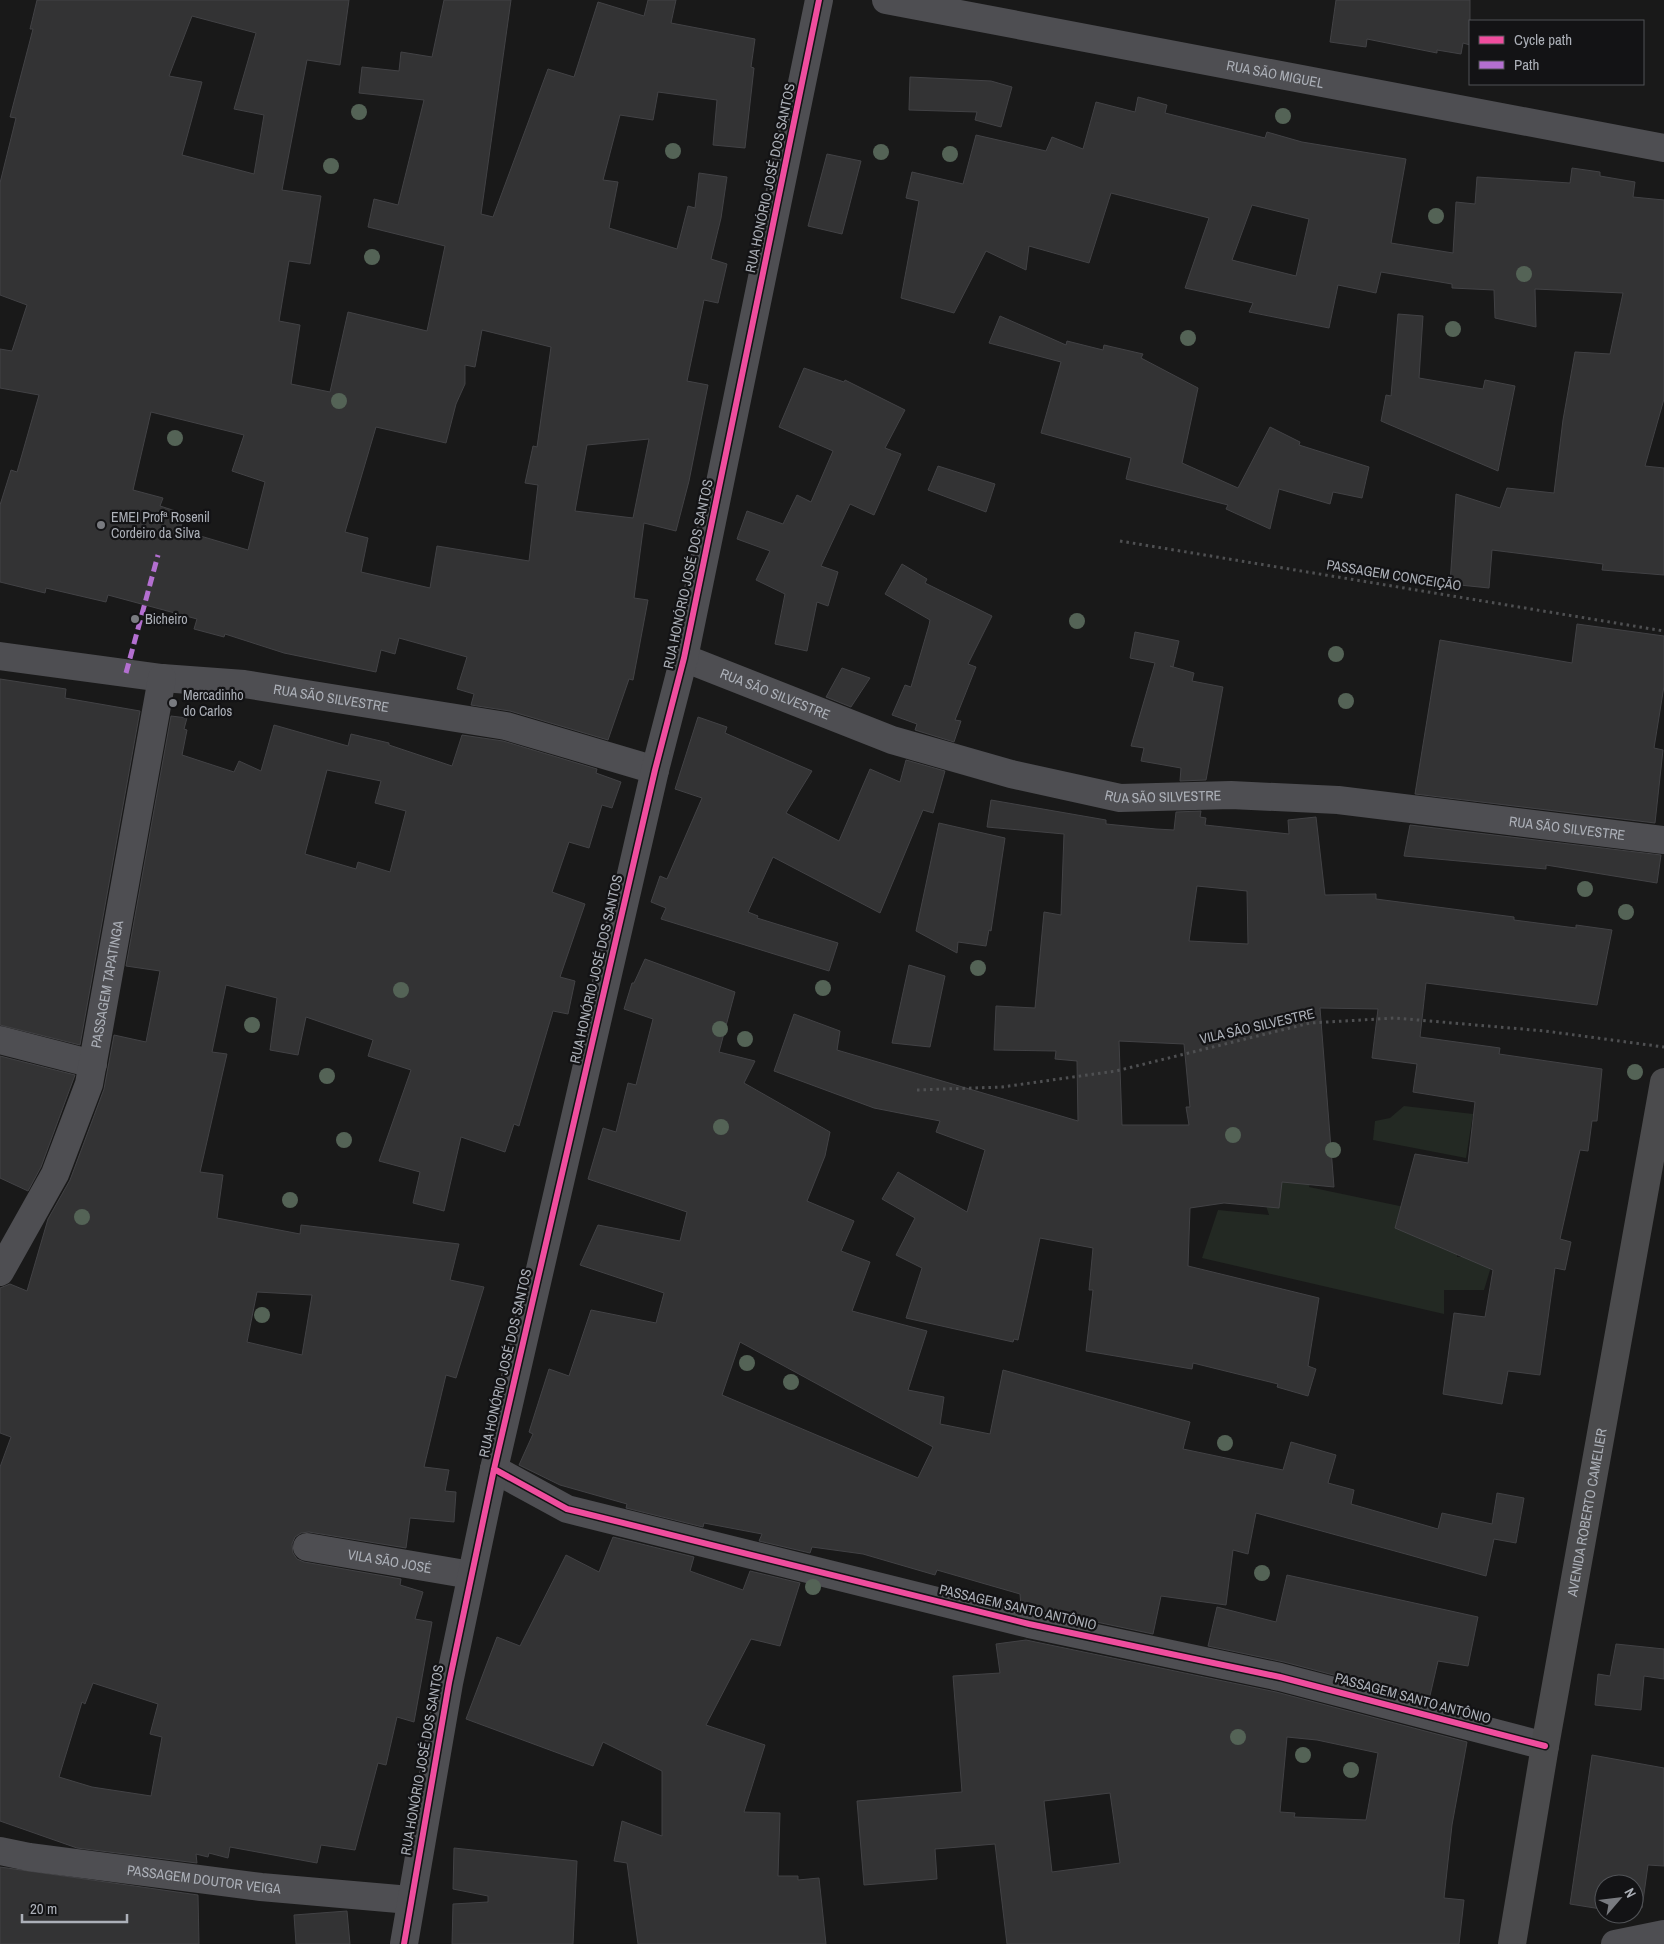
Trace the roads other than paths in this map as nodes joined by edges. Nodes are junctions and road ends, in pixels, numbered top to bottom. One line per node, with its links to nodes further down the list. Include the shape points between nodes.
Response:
1 (819, 0): 5 (street, RUA HONÓRIO JOSÉ DOS SANTOS)
2 (886, 0): 3 (street, RUA SÃO MIGUEL)
3 (1664, 148)
4 (0, 656): 6 (street, RUA SÃO SILVESTRE)
5 (684, 658): 7 (street, RUA HONÓRIO JOSÉ DOS SANTOS); 8 (street, RUA SÃO SILVESTRE, via 892,740 1011,774 1120,798 1231,795 1338,800)
6 (162, 678): 7 (street, RUA SÃO SILVESTRE, via 244,684 506,726); 10 (street, PASSAGEM TAPATINGA)
7 (655, 770): 13 (street, RUA HONÓRIO JOSÉ DOS SANTOS)
8 (1664, 840)
9 (0, 1040): 10 (street)
10 (93, 1064): 12 (street, PASSAGEM TAPATINGA, via 89,1084 55,1174)
11 (1664, 1082): 16 (main road, AVENIDA ROBERTO CAMELIER)
12 (0, 1272)
13 (494, 1469): 15 (street, RUA HONÓRIO JOSÉ DOS SANTOS); 16 (street, PASSAGEM SANTO ANTÔNIO, via 567,1509 1029,1624 1280,1677)
14 (307, 1547): 15 (street, VILA SÃO JOSÉ)
15 (471, 1575): 18 (street, RUA HONÓRIO JOSÉ DOS SANTOS, via 448,1683)
16 (1545, 1746): 21 (main road, AVENIDA ROBERTO CAMELIER)
17 (0, 1850): 18 (street, PASSAGEM DOUTOR VEIGA, via 29,1857 261,1887)
18 (410, 1900): 20 (street, RUA HONÓRIO JOSÉ DOS SANTOS)
19 (1664, 1934): 22 (street)
20 (404, 1944)
21 (1512, 1944)
22 (1615, 1944)

